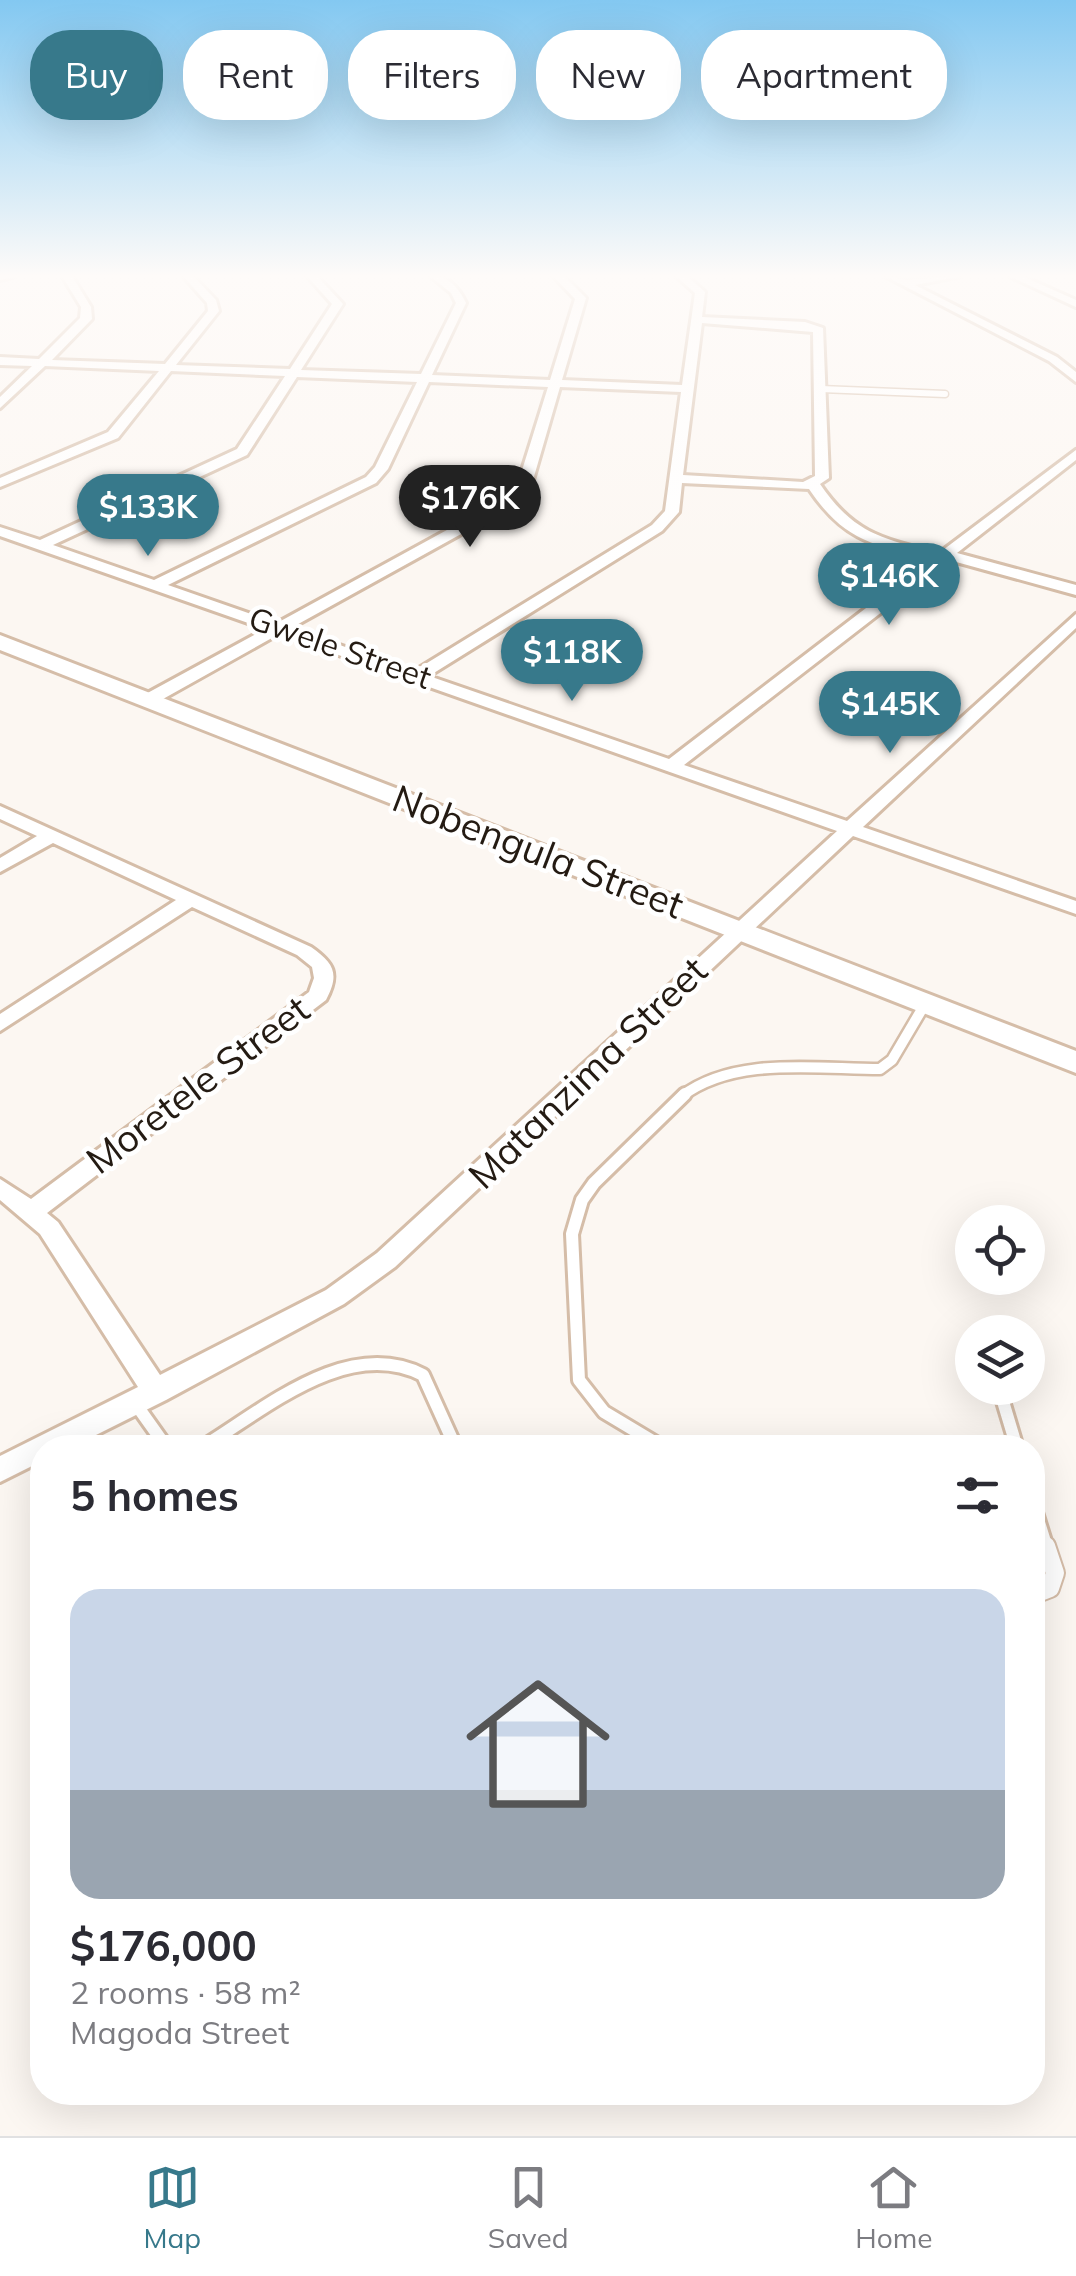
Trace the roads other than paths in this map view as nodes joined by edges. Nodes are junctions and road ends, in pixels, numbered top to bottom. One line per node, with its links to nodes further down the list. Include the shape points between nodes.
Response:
1 (30, 376): 13 (street)
2 (162, 376): 16 (street, via 113,435)
3 (294, 376): 19 (street, via 234,458)
4 (392, 376): 8 (street)
5 (558, 376): 9 (street)
6 (692, 376): 10 (street)
7 (821, 376): 11 (street)
8 (427, 377): 9 (street); 21 (street, via 371,480)
9 (556, 383): 10 (street); 24 (street, via 514,499)
10 (690, 389): 15 (street)
11 (821, 389): 12 (lane); 17 (street, via 822,478)
12 (945, 394)
13 (0, 404)
14 (1076, 454): 20 (street)
15 (677, 480): 17 (street); 26 (street, via 672,512 657,528)
16 (0, 483)
17 (813, 484): 20 (street, via 831,515 851,532)
18 (0, 530): 19 (street, Gwele Street)
19 (41, 545): 21 (street, Gwele Street)
20 (945, 557): 22 (street); 28 (street)
21 (155, 585): 24 (street, Gwele Street)
22 (1076, 590)
23 (1076, 619): 30 (street, Matanzima Street)
24 (281, 628): 26 (street, Gwele Street); 27 (street)
25 (0, 642): 27 (street, Nobengula Street)
26 (418, 675): 28 (street, Gwele Street)
27 (148, 700): 35 (street, Nobengula Street)
28 (673, 765): 30 (street, Gwele Street)
29 (0, 812): 31 (street, Moretele Street)
30 (847, 828): 34 (street, Gwele Street); 35 (street, Matanzima Street)
31 (53, 836): 32 (street); 33 (street, Moretele Street)
32 (0, 866)
33 (191, 899): 37 (street); 40 (street, Moretele Street, via 322,964 318,995)
34 (1072, 899)
35 (738, 930): 36 (street, Nobengula Street); 41 (street, Matanzima Street, via 386,1260 335,1297)
36 (925, 1004): 38 (street, Nobengula Street); 47 (lane, via 880,1069 748,1070 706,1078 582,1200 572,1234 579,1380 588,1400)
37 (0, 1024)
38 (1076, 1063)
39 (0, 1187): 40 (street)
40 (32, 1210): 41 (street, via 49,1228)
41 (145, 1397): 43 (street, Matanzima Street); 44 (lane)
42 (1004, 1405): 48 (lane)
43 (69, 1435)
44 (161, 1435)
45 (224, 1435): 46 (lane, via 336,1372 385,1362 422,1375)
46 (450, 1435)
47 (641, 1435)
48 (1013, 1435)
49 (30, 1455): 50 (street, Matanzima Street)
50 (0, 1470)
51 (1045, 1543): 52 (lane, via 1054,1573)
52 (1045, 1590)

